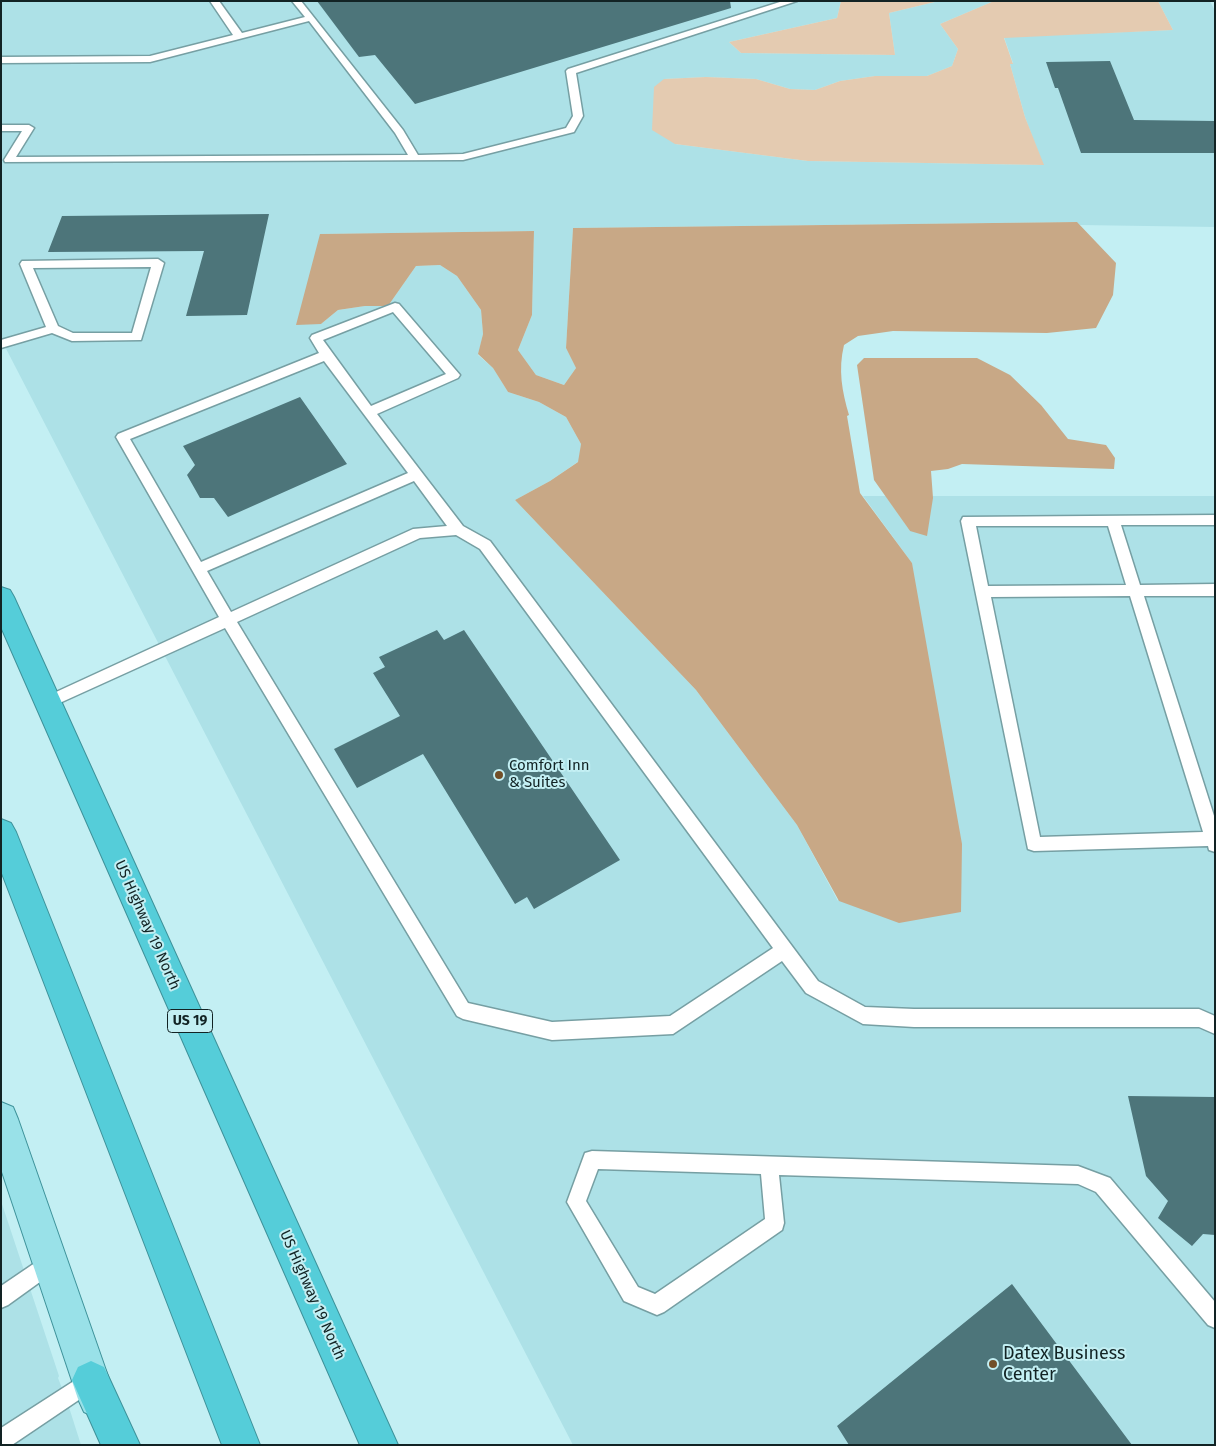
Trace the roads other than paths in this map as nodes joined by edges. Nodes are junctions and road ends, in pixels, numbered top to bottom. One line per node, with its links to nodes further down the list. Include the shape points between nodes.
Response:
1 (214, 1): 5 (lane)
2 (296, 1): 4 (lane)
3 (793, 1): 8 (lane, via 571,71 578,116 570,130 463,157)
4 (311, 18): 5 (lane); 8 (lane, via 399,132)
5 (239, 36): 6 (lane, via 150,59)
6 (1, 60)
7 (1, 128): 8 (lane, via 28,128 9,160)
8 (415, 158)
9 (53, 329): 9 (lane, via 72,337 137,336 158,263 26,264); 10 (lane)
10 (1, 344)
11 (326, 355): 12 (lane); 12 (lane, via 316,338 395,307 454,375); 17 (lane, via 122,437)
12 (369, 412): 13 (lane)
13 (416, 475): 16 (lane); 17 (lane)
14 (1215, 520): 15 (lane)
15 (1113, 521): 18 (lane); 20 (lane, via 968,521)
16 (458, 530): 22 (lane, via 418,533); 26 (lane, via 485,545)
17 (198, 569): 22 (lane)
18 (1135, 590): 19 (lane); 20 (lane); 25 (lane)
19 (1215, 590)
20 (983, 592): 25 (lane, via 1034,844)
21 (1, 597): 23 (highway, US Highway 19 North / US 19)
22 (228, 620): 23 (lane); 26 (lane, via 463,1010 552,1031 673,1025)
23 (48, 702): 38 (highway, US Highway 19 North / US 19)
24 (1, 832): 37 (highway)
25 (1214, 842)
26 (784, 950): 27 (lane, via 812,987 863,1015 914,1018 1199,1018)
27 (1215, 1025)
28 (1, 1118): 30 (main road)
29 (769, 1166): 29 (lane, via 592,1160 576,1202 631,1294 657,1305 775,1223); 32 (lane, via 1078,1175 1103,1185)
30 (51, 1262): 31 (lane); 33 (main road)
31 (1, 1298)
32 (1215, 1318)
33 (91, 1380): 34 (lane); 35 (main road); 36 (highway)
34 (1, 1440)
35 (112, 1445)
36 (121, 1445)
37 (241, 1445)
38 (379, 1445)

